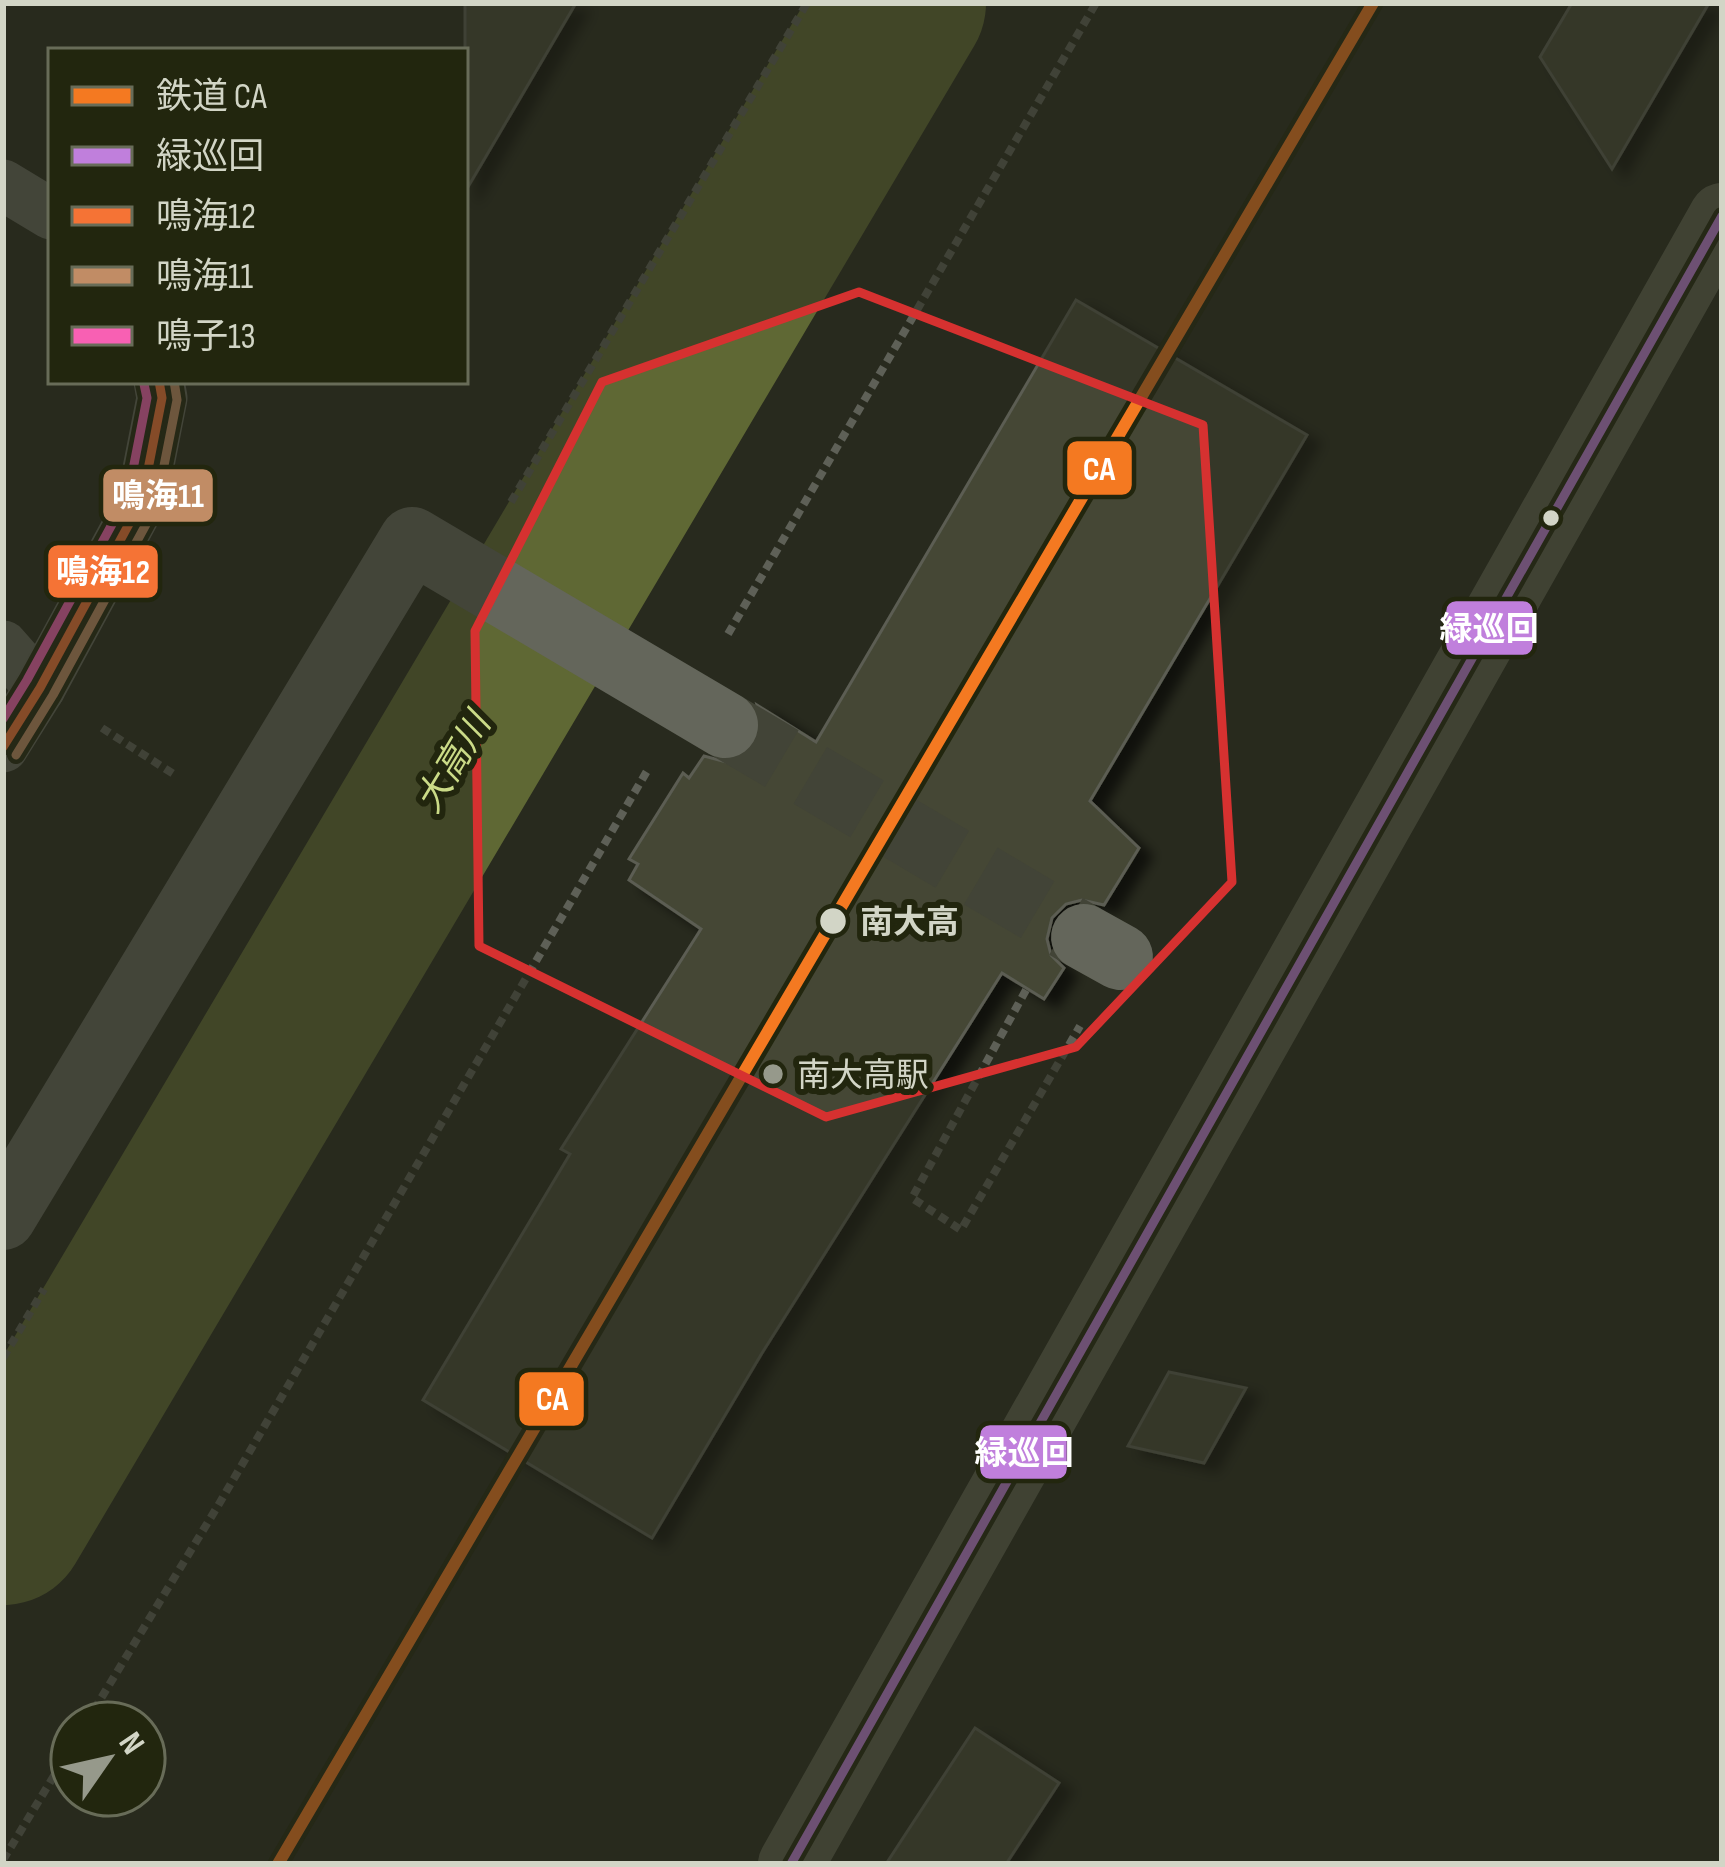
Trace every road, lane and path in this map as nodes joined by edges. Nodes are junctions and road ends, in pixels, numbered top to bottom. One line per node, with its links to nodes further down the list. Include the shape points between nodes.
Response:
1 (1096, 3): 6 (path)
2 (3, 185): 3 (lane)
3 (48, 212)
4 (1722, 216): 19 (main road)
5 (160, 384): 8 (lane, via 142,500)
6 (724, 640)
7 (3, 646): 8 (lane)
8 (40, 688): 10 (lane); 12 (path)
9 (725, 725): 15 (street, via 412,540)
10 (3, 747)
11 (652, 764): 16 (path)
12 (190, 784)
13 (1102, 947): 14 (path, via 961,1230 912,1198)
14 (1030, 982)
15 (3, 1217)
16 (101, 1699)
17 (48, 1786): 18 (path)
18 (3, 1860)
19 (791, 1864)

